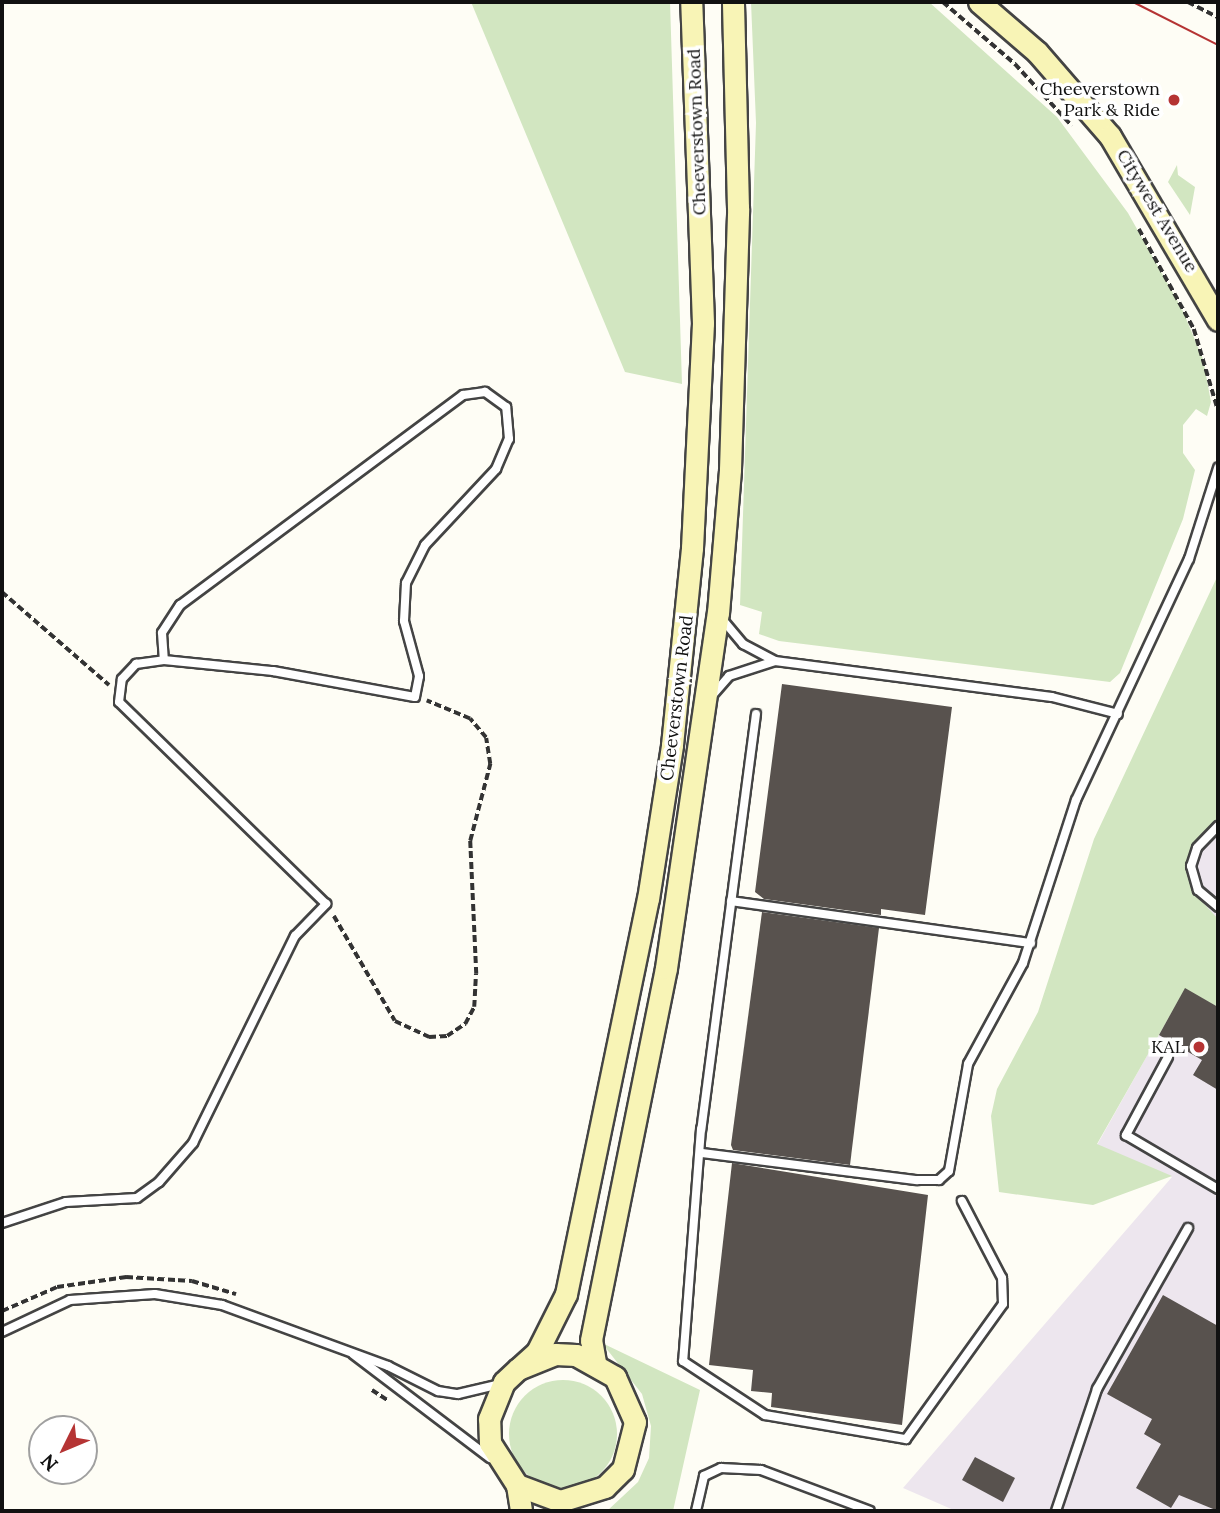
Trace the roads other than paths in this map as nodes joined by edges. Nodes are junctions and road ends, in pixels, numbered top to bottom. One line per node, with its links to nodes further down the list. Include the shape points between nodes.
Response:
1 (691, 2): 25 (main road, Cheeverstown Road, via 703,323 692,548 672,745 648,900 566,1294 537,1352)
2 (733, 2): 6 (main road, Cheeverstown Road, via 738,208 730,469)
3 (979, 2): 4 (main road, Citywest Avenue, via 1037,52 1110,136)
4 (1216, 311)
5 (1218, 468): 11 (lane, via 1189,559)
6 (718, 613): 8 (lane, via 743,644); 9 (main road, Cheeverstown Road)
7 (164, 660): 7 (lane, via 273,671 415,697 419,676 404,621 406,583 425,545 496,469 505,449 506,407 485,392 463,396 180,605 162,633); 20 (lane, via 136,664 117,688 119,702 326,904 295,936 193,1143 159,1182 137,1198 66,1202)
8 (775, 661): 9 (lane, via 729,676); 11 (lane, via 1052,697)
9 (707, 702): 24 (main road, Cheeverstown Road, via 666,968 591,1340)
10 (756, 714): 13 (lane)
11 (1118, 714): 15 (lane, via 1076,800)
12 (1218, 826): 14 (lane, via 1197,848 1191,866 1198,890)
13 (731, 901): 15 (lane); 17 (lane)
14 (1218, 907)
15 (1031, 943): 17 (lane, via 968,1064 952,1165 939,1180)
16 (1168, 1057): 18 (lane, via 1126,1135)
17 (702, 1153): 19 (lane, via 680,1341 684,1361 765,1415 894,1441 920,1427 1003,1304 1002,1278)
18 (1218, 1189)
19 (962, 1201)
20 (2, 1223)
21 (1188, 1228): 32 (lane, via 1097,1389)
22 (2, 1332): 23 (lane, via 70,1300 155,1294 222,1305)
23 (350, 1351): 25 (lane, via 438,1391 458,1394); 26 (lane, via 379,1380)
24 (595, 1362): 25 (main road, via 555,1354); 28 (main road, Cheeverstown Road, via 629,1397 635,1422 623,1469)
25 (511, 1375): 26 (main road, Cheeverstown Road, via 489,1419)
26 (500, 1466): 27 (main road, Cheeverstown Road)
27 (517, 1485): 28 (main road, Cheeverstown Road, via 548,1499); 29 (main road)
28 (580, 1505)
29 (522, 1511)
30 (696, 1511): 31 (lane, via 704,1476 721,1468 761,1470)
31 (870, 1511)
32 (1056, 1511)

